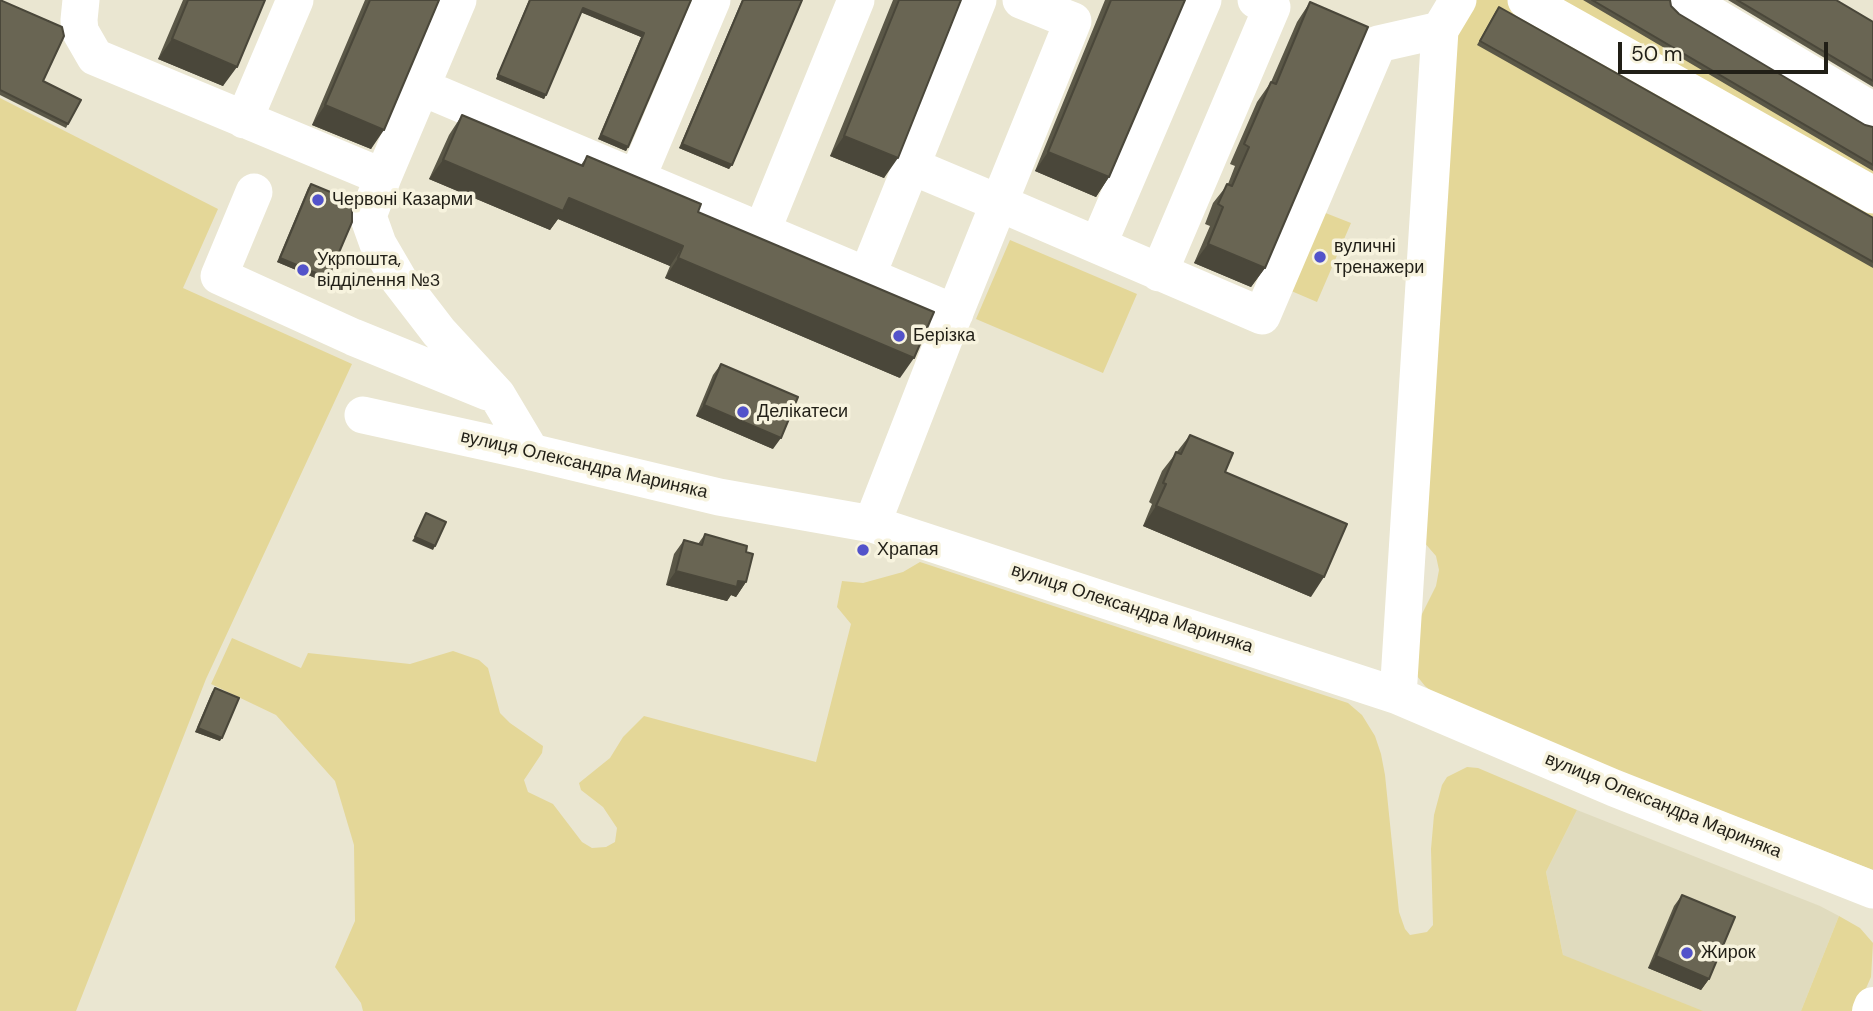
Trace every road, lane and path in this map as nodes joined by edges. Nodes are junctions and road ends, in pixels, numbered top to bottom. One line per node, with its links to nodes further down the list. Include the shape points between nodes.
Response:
1 (81, 0): 15 (street, via 80,31 95,57)
2 (295, 0): 15 (street)
3 (458, 0): 13 (street)
4 (856, 0): 22 (street)
5 (978, 0): 16 (street)
6 (1021, 0): 21 (street, via 1073,21)
7 (1203, 0): 23 (street)
8 (1256, 0): 24 (street, via 1272,7)
9 (1526, 0): 20 (street)
10 (1687, 0): 14 (street)
11 (705, 2): 18 (street)
12 (1449, 15): 24 (street, via 1378,44 1262,316); 31 (street)
13 (421, 87): 17 (street); 18 (street)
14 (1873, 111)
15 (244, 120): 17 (street)
16 (911, 166): 21 (street); 25 (street)
17 (383, 177): 27 (street, via 368,216 378,244 439,332)
18 (637, 178): 22 (street)
19 (254, 192): 27 (street, via 219,276)
20 (1873, 195)
21 (999, 204): 23 (street); 26 (street)
22 (762, 231): 25 (street)
23 (1098, 245): 24 (street)
24 (1158, 273)
25 (867, 276): 26 (street)
26 (954, 313): 30 (street)
27 (497, 395): 29 (street)
28 (363, 415): 29 (street, вулиця Олександра Мариняка)
29 (531, 452): 30 (street, вулиця Олександра Мариняка, via 719,497)
30 (872, 524): 31 (street, вулиця Олександра Мариняка)
31 (1398, 696): 32 (street, вулиця Олександра Мариняка, via 1614,788)
32 (1873, 890)

